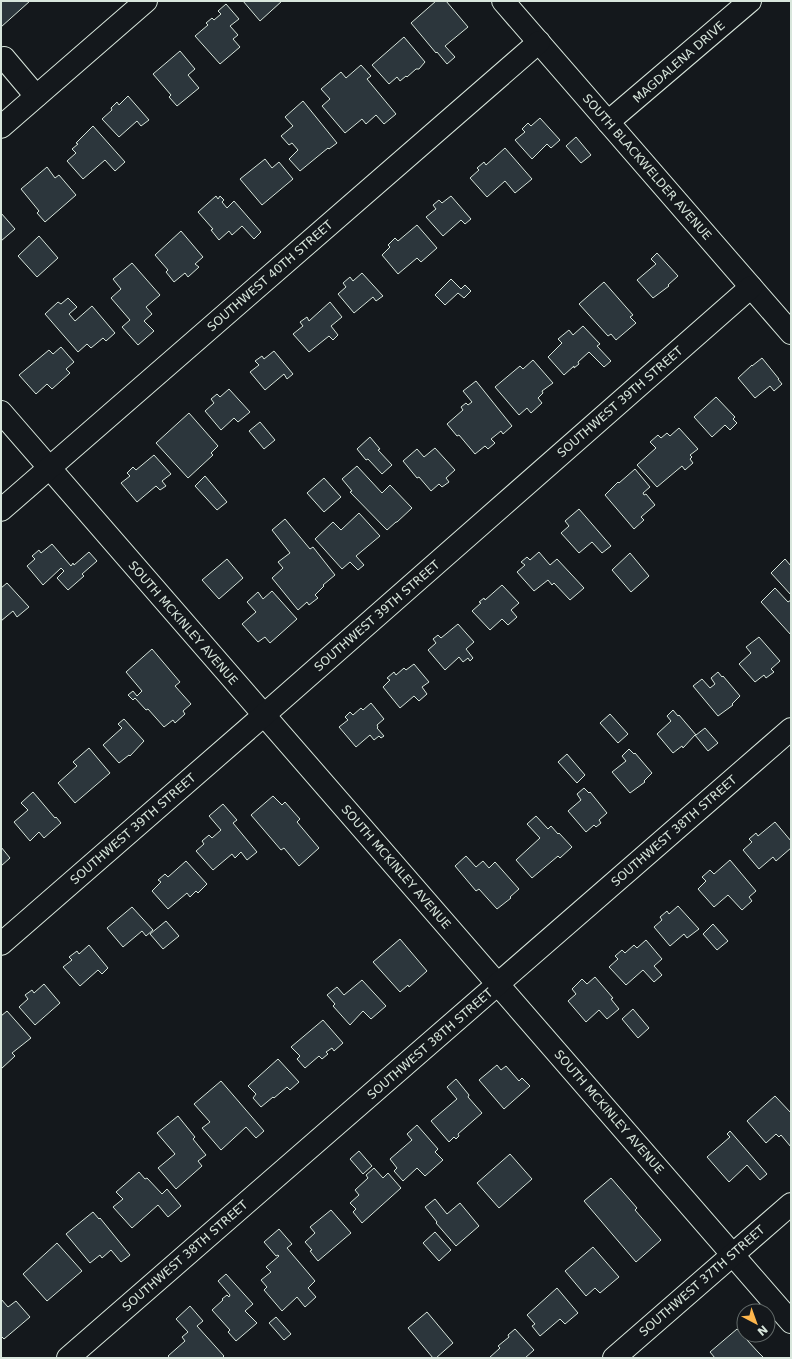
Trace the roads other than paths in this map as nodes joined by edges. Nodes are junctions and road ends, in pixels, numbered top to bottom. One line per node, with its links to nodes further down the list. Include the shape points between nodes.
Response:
1 (146, 1): 6 (street)
2 (503, 1): 4 (street, SOUTH BLACKWELDER AVENUE)
3 (750, 1): 7 (street, MAGDALENA DRIVE)
4 (538, 42): 7 (street, SOUTH BLACKWELDER AVENUE); 12 (street, SOUTHWEST 40TH STREET)
5 (1, 61): 6 (street, via 4,58)
6 (36, 96): 8 (street)
7 (608, 122): 9 (street, SOUTH BLACKWELDER AVENUE)
8 (1, 127)
9 (751, 287): 10 (street, SOUTH BLACKWELDER AVENUE); 14 (street, SOUTHWEST 39TH STREET)
10 (791, 333)
11 (1, 412): 12 (street, SOUTH MCKINLEY AVENUE)
12 (49, 468): 13 (street, SOUTHWEST 40TH STREET); 14 (street, SOUTH MCKINLEY AVENUE)
13 (1, 510)
14 (264, 715): 16 (street, SOUTHWEST 39TH STREET); 17 (street, SOUTH MCKINLEY AVENUE)
15 (791, 729): 17 (street, SOUTHWEST 38TH STREET)
16 (1, 944)
17 (498, 985): 19 (street, SOUTH MCKINLEY AVENUE); 21 (street, SOUTHWEST 38TH STREET)
18 (791, 1204): 19 (street, SOUTHWEST 37TH STREET)
19 (733, 1255): 20 (street, SOUTH MCKINLEY AVENUE); 22 (street, SOUTHWEST 37TH STREET)
20 (791, 1322)
21 (68, 1358)
22 (614, 1358)

